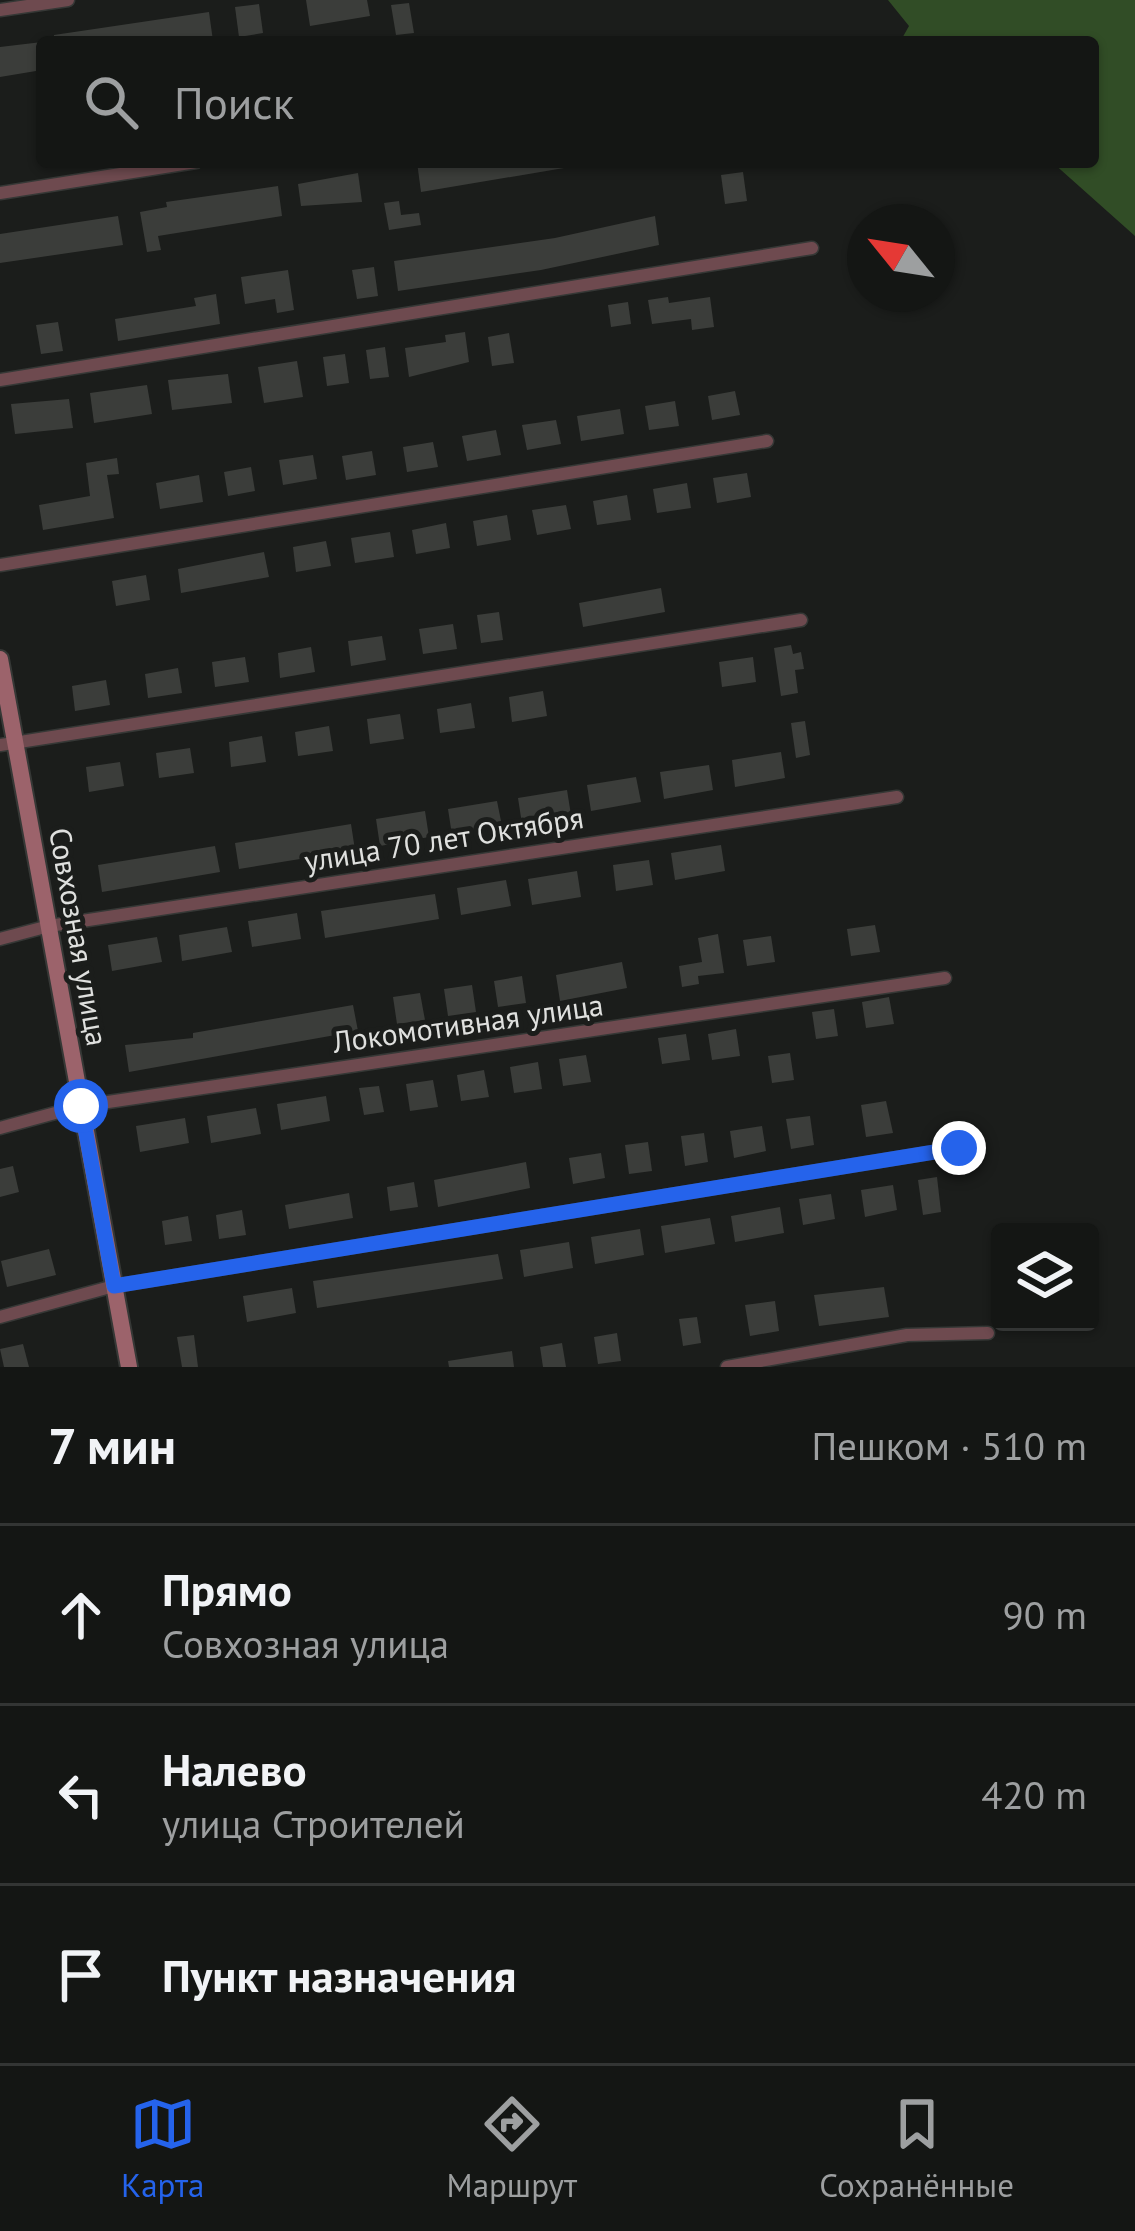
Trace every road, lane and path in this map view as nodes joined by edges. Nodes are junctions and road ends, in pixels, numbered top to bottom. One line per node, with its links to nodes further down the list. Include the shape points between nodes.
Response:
1 (68, 0): 2 (street)
2 (0, 10)
3 (158, 168): 4 (street)
4 (0, 193)
5 (812, 248): 6 (street)
6 (0, 380)
7 (767, 441): 8 (street)
8 (0, 565)
9 (801, 620): 11 (street)
10 (0, 659): 11 (street, Совхозная улица)
11 (8, 744): 13 (street, Совхозная улица)
12 (897, 797): 13 (street, улица 70 лет Октября)
13 (49, 926): 14 (street, улица 70 лет Октября); 16 (street, Совхозная улица)
14 (0, 939)
15 (945, 978): 16 (street, Локомотивная улица)
16 (81, 1106): 17 (street, Локомотивная улица); 19 (street, Совхозная улица)
17 (0, 1128)
18 (959, 1148): 19 (street)
19 (114, 1286): 20 (street); 22 (street, Совхозная улица)
20 (0, 1317)
21 (988, 1333): 23 (street, via 908,1335)
22 (129, 1367)
23 (727, 1367)

